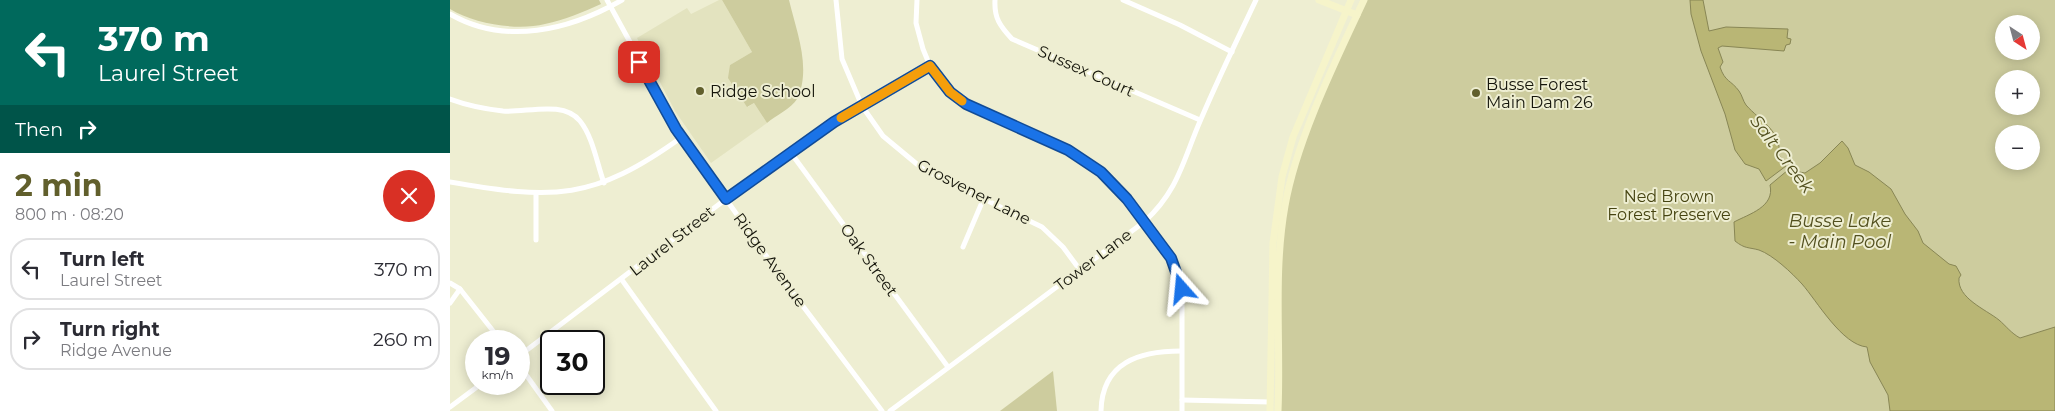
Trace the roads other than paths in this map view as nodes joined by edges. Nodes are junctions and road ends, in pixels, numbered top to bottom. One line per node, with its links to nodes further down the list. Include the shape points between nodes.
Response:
1 (607, 0): 11 (street, Ridge Avenue)
2 (622, 0): 11 (street)
3 (836, 0): 18 (street, Grosvener Lane, via 842,59)
4 (917, 0): 16 (street, via 916,24)
5 (995, 0): 19 (street, Sussex Court, via 994,12 1000,27 1012,39)
6 (1123, 0): 15 (street)
7 (1256, 0): 15 (street, Tower Lane)
8 (1319, 0): 12 (main road)
9 (1351, 0): 12 (main road)
10 (1364, 0): 14 (main road)
11 (610, 6): 13 (street, via 576,23 545,30 489,28); 20 (street, Ridge Avenue)
12 (1346, 11): 14 (main road); 42 (main road, via 1293,137 1282,177 1273,243)
13 (450, 14)
14 (1357, 15): 51 (main road, via 1305,138 1285,204 1280,277)
15 (1232, 52): 19 (street, Tower Lane)
16 (930, 66): 18 (street, Laurel Street); 27 (street, via 950,92 966,104 1068,150 1093,166 1117,186)
17 (450, 99): 23 (street, via 503,111 568,112 586,130)
18 (862, 106): 21 (street, Laurel Street); 26 (street, Grosvener Lane, via 883,136 902,154 924,170)
19 (1200, 120): 27 (street, Tower Lane, via 1176,184)
20 (682, 137): 23 (street, via 640,167); 25 (street, Ridge Avenue)
21 (791, 153): 25 (street, Laurel Street); 38 (street, Oak Street)
22 (450, 182): 24 (street)
23 (604, 183): 24 (street, via 578,190)
24 (536, 194): 28 (street)
25 (726, 199): 31 (street, Laurel Street); 46 (street, Ridge Avenue)
26 (983, 200): 29 (street); 30 (street, Grosvener Lane, via 1042,227)
27 (1144, 222): 30 (street, Tower Lane); 37 (street, via 1171,258 1179,276)
28 (536, 240)
29 (963, 246)
30 (1080, 270): 38 (street, Tower Lane)
31 (622, 280): 36 (street, Laurel Street); 45 (street)
32 (450, 283): 33 (street)
33 (460, 289): 34 (street); 35 (street)
34 (450, 302)
35 (492, 330)
36 (530, 348)
37 (1181, 351): 41 (street); 48 (street, via 1148,353 1123,366 1106,384)
38 (948, 367): 47 (street, Tower Lane)
39 (530, 380): 44 (street)
40 (466, 395): 43 (street)
41 (1182, 400): 42 (street); 49 (street)
42 (1270, 402): 50 (main road)
43 (450, 407)
44 (552, 411)
45 (716, 411)
46 (882, 411)
47 (890, 411)
48 (1101, 411)
49 (1182, 411)
50 (1270, 411)
51 (1278, 411)

